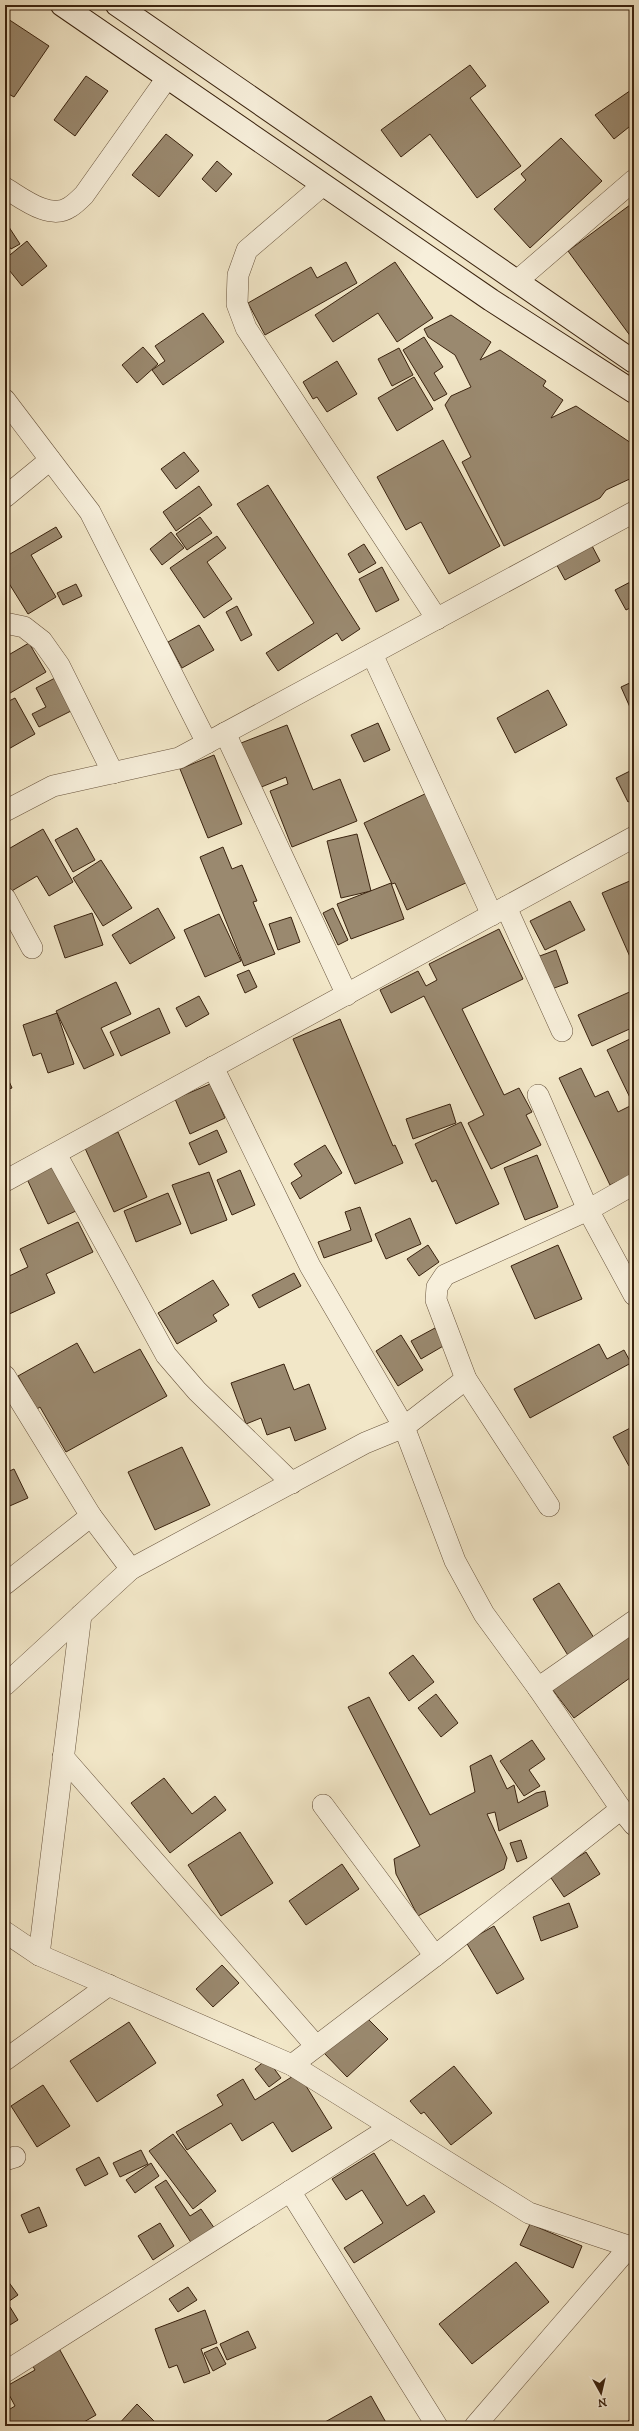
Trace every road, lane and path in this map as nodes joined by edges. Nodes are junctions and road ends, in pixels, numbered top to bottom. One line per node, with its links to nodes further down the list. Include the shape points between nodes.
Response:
1 (62, 5): 3 (main road)
2 (117, 5): 7 (main road)
3 (167, 78): 5 (main road); 6 (street, via 84,195 69,208 54,211 37,208)
4 (634, 180): 7 (street)
5 (323, 185): 9 (main road, via 491,300); 14 (street, via 247,250 238,275 238,304 246,328)
6 (5, 188)
7 (517, 281): 8 (main road)
8 (634, 362)
9 (634, 392)
10 (5, 400): 11 (street)
11 (50, 460): 12 (street); 18 (street, via 90,512)
12 (5, 497)
13 (634, 512): 14 (street)
14 (437, 619): 16 (street)
15 (5, 623): 19 (street, via 24,627 42,640 59,665)
16 (372, 654): 17 (street); 23 (street)
17 (225, 733): 18 (street); 25 (street)
18 (207, 743): 19 (street, via 179,758)
19 (112, 773): 20 (street, via 53,786)
20 (5, 811)
21 (634, 837): 23 (street)
22 (5, 898): 24 (street)
23 (499, 911): 25 (street); 26 (street)
24 (32, 948)
25 (347, 995): 27 (street)
26 (562, 1031)
27 (213, 1067): 29 (street); 36 (street, via 310,1266)
28 (538, 1095): 32 (street)
29 (56, 1154): 30 (street); 37 (street, via 166,1355 198,1391)
30 (5, 1181)
31 (634, 1184): 32 (street)
32 (588, 1210): 33 (street); 35 (street, via 446,1275 437,1287 436,1300)
33 (634, 1295)
34 (5, 1376): 39 (street)
35 (466, 1379): 36 (street); 38 (street)
36 (404, 1427): 37 (street, via 365,1443); 45 (street, via 455,1561 484,1614)
37 (292, 1483): 40 (street)
38 (549, 1506)
39 (91, 1516): 40 (street); 41 (street)
40 (131, 1569): 42 (street)
41 (5, 1584)
42 (81, 1615): 44 (street); 46 (street)
43 (634, 1621): 45 (street)
44 (5, 1685)
45 (538, 1688): 48 (street)
46 (63, 1757): 50 (street); 53 (street)
47 (323, 1805): 51 (street)
48 (628, 1817): 51 (street)
49 (5, 1932): 50 (street)
50 (39, 1954): 52 (street)
51 (435, 1956): 53 (street)
52 (108, 1985): 54 (street); 55 (street)
53 (316, 2046): 55 (street)
54 (5, 2060)
55 (292, 2065): 56 (street)
56 (391, 2127): 57 (street); 58 (street, via 529,2213)
57 (290, 2191): 59 (street); 60 (street)
58 (632, 2247): 61 (street)
59 (5, 2372)
60 (437, 2426)
61 (476, 2426)

